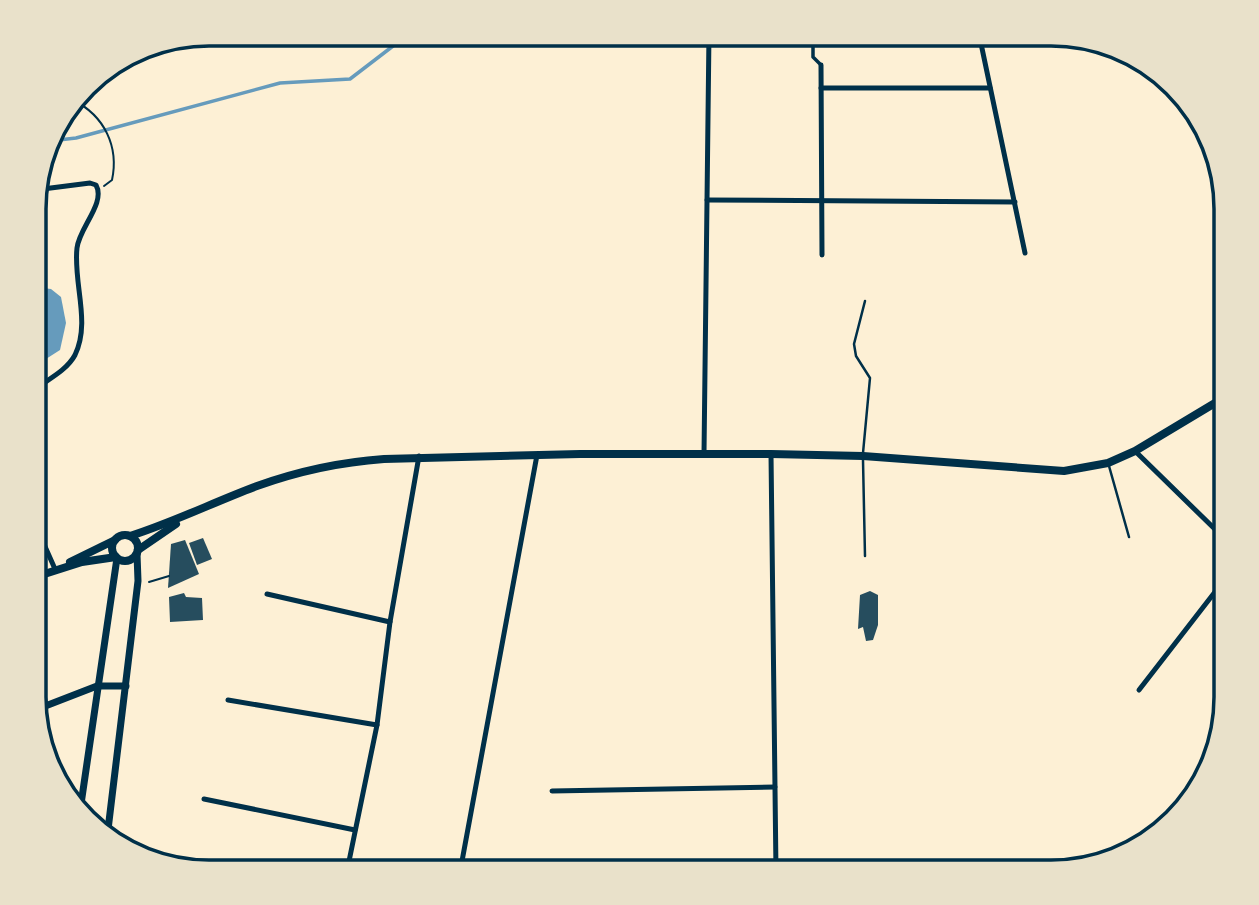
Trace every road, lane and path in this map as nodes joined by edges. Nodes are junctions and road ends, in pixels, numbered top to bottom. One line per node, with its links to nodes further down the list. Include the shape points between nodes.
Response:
1 (709, 46): 10 (street)
2 (813, 46): 4 (street, via 813,57)
3 (981, 46): 5 (street)
4 (821, 65): 6 (street)
5 (990, 88): 6 (street); 12 (street)
6 (821, 89): 11 (street)
7 (82, 106): 9 (path, via 104,124 116,161 113,180)
8 (47, 188): 9 (street, via 90,183)
9 (99, 190): 16 (street, via 77,247 80,341 68,366)
10 (707, 200): 11 (street); 19 (street)
11 (822, 201): 12 (street); 14 (street)
12 (1015, 202): 13 (street)
13 (1025, 253)
14 (822, 255)
15 (865, 301): 23 (lane, via 854,344 870,379)
16 (46, 381)
17 (1213, 404): 18 (main road)
18 (1135, 451): 24 (main road); 26 (street)
19 (704, 454): 20 (main road); 21 (main road)
20 (771, 454): 23 (main road); 47 (street)
21 (537, 455): 22 (main road); 54 (street)
22 (419, 456): 25 (main road, via 358,461 306,473 259,486); 40 (street)
23 (863, 456): 24 (main road, via 1064,471); 32 (lane)
24 (1108, 463): 28 (lane)
25 (185, 519): 27 (main road); 31 (main road)
26 (1213, 527)
27 (130, 536): 29 (main road); 31 (main road)
28 (1129, 537)
29 (116, 539): 33 (main road, via 112,547); 34 (main road)
30 (46, 549): 34 (street)
31 (137, 552): 33 (main road, via 129,561); 42 (main road)
32 (865, 556)
33 (117, 558): 34 (main road); 41 (main road)
34 (55, 569): 35 (main road)
35 (46, 573)
36 (169, 576): 37 (path)
37 (148, 583)
38 (267, 594): 40 (street)
39 (1213, 594): 43 (street)
40 (390, 622): 46 (street)
41 (97, 686): 42 (main road); 45 (main road); 49 (main road)
42 (126, 686): 51 (main road)
43 (1139, 690)
44 (228, 700): 46 (street)
45 (46, 706)
46 (377, 726): 52 (street)
47 (775, 788): 48 (street); 55 (street)
48 (552, 791)
49 (82, 799)
50 (204, 799): 52 (street)
51 (109, 826)
52 (355, 830): 53 (street)
53 (349, 859)
54 (462, 859)
55 (776, 860)

